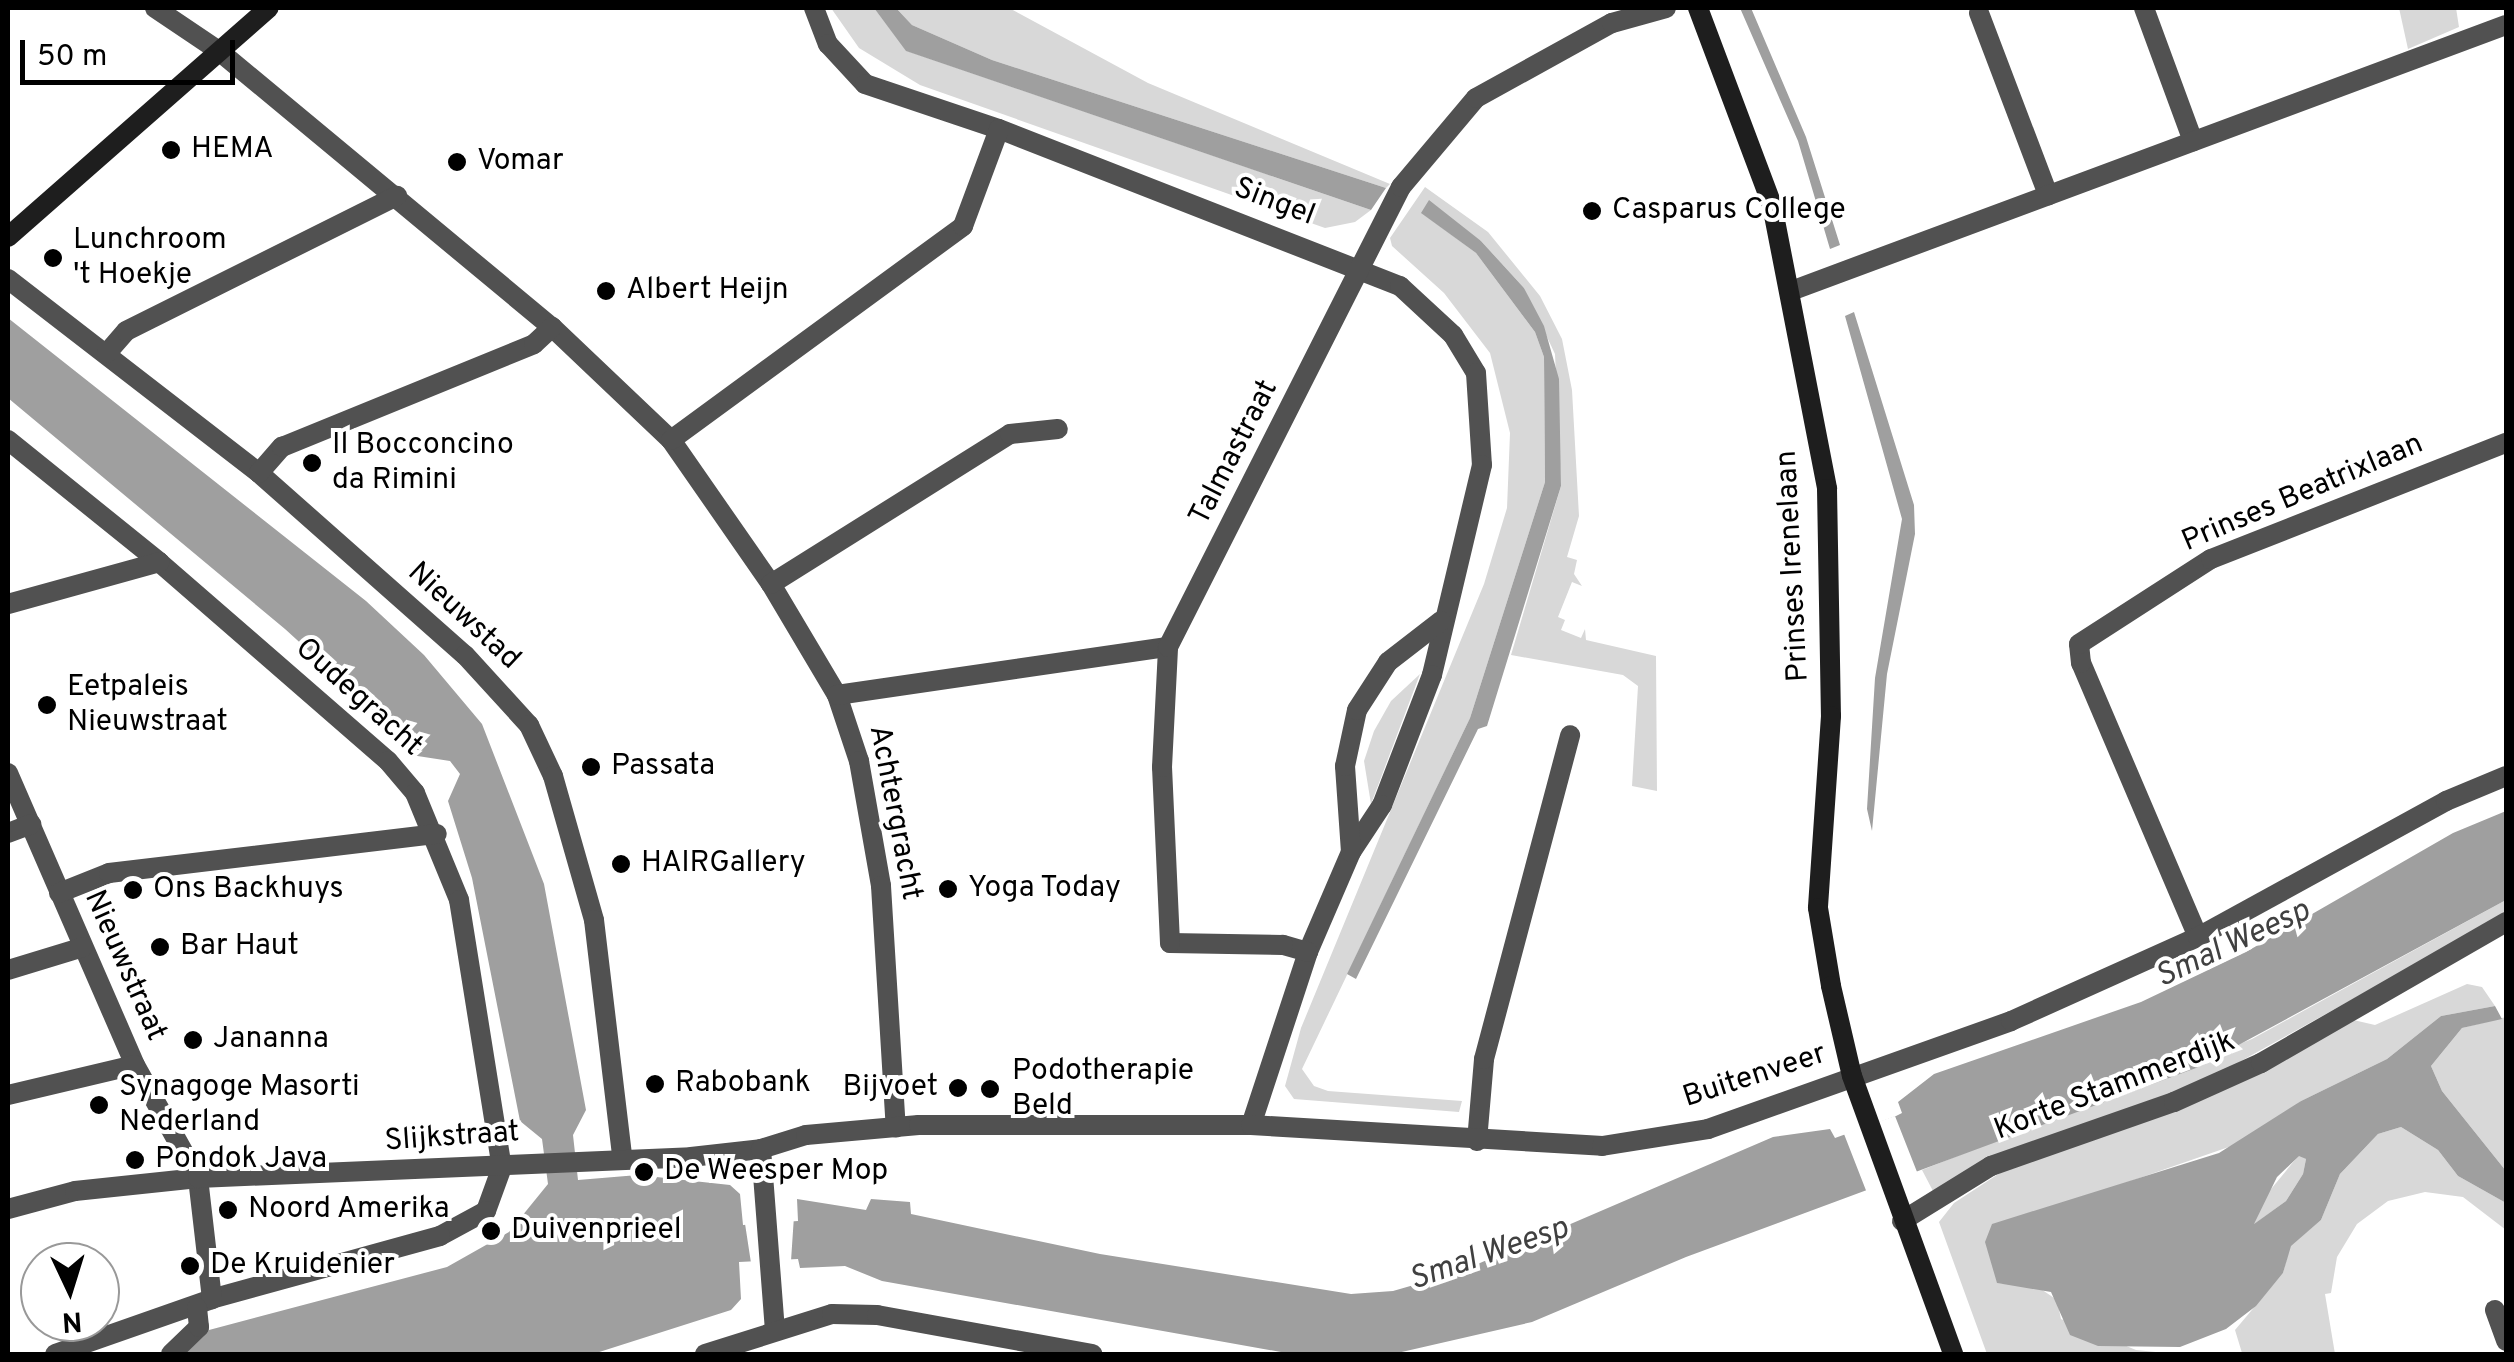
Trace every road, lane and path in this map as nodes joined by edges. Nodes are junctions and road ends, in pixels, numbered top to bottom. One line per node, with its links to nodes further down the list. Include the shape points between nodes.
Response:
1 (155, 8): 9 (street, Achtergracht)
2 (269, 8): 9 (main road)
3 (814, 8): 10 (street, Singel, via 828,44 864,84)
4 (1666, 8): 15 (street, Talmastraat, via 1612,23 1476,98 1402,187)
5 (1698, 8): 17 (main road, Prinses Irenelaan, via 1772,205)
6 (2144, 8): 11 (street)
7 (1978, 13): 12 (street)
8 (2506, 24): 11 (street)
9 (218, 52): 13 (street, Achtergracht); 14 (main road)
10 (999, 129): 15 (street, Singel); 21 (street, via 963,226)
11 (2193, 141): 12 (street)
12 (2048, 195): 17 (street)
13 (397, 196): 18 (street, Achtergracht); 19 (street, via 126,331)
14 (8, 237)
15 (1360, 269): 28 (street, Singel, via 1413,298 1453,335 1476,373 1482,465); 29 (street, Talmastraat)
16 (8, 280): 19 (street, Nieuwstad)
17 (1791, 292): 45 (main road, Prinses Irenelaan, via 1828,508 1831,716 1818,908)
18 (552, 327): 21 (street, Achtergracht); 24 (street, via 534,344 282,446)
19 (107, 354): 24 (street, Nieuwstad)
20 (1058, 428): 26 (street, via 1010,434)
21 (675, 438): 26 (street, Achtergracht)
22 (8, 440): 25 (street, Oudegracht)
23 (2506, 443): 40 (street, Prinses Beatrixlaan, via 2210,559 2079,644 2081,663)
24 (260, 473): 51 (street, Nieuwstad, via 466,655 529,725 553,776 594,920)
25 (159, 562): 27 (street); 36 (street, Oudegracht, via 388,761 416,793)
26 (771, 584): 30 (street, Achtergracht)
27 (8, 604)
28 (1441, 621): 37 (street, Singel, via 1432,675 1389,786); 37 (street, Singel, via 1388,662 1357,710 1345,766)
29 (1168, 648): 30 (street); 42 (street, Talmastraat, via 1162,767 1170,944 1282,945)
30 (838, 695): 48 (street, Achtergracht, via 859,760 882,886)
31 (1570, 735): 49 (street, via 1484,1059)
32 (8, 772): 34 (street, Nieuwstraat)
33 (2506, 776): 40 (street, Buitenveer, via 2446,801)
34 (31, 824): 35 (street); 38 (street, Nieuwstraat)
35 (8, 833)
36 (437, 834): 38 (street, via 108,873); 52 (street, Oudegracht, via 459,900)
37 (1350, 852): 42 (street, Singel)
38 (60, 893): 41 (street, Nieuwstraat)
39 (2506, 922): 55 (street, Korte Stammerdijk, via 2261,1063 2174,1102 1992,1166)
40 (2198, 937): 45 (street, Buitenveer, via 2011,1021)
41 (83, 947): 43 (street); 44 (street, Nieuwstraat)
42 (1308, 952): 47 (street, Singel)
43 (8, 970)
44 (135, 1066): 46 (street); 53 (street, Nieuwstraat)
45 (1852, 1076): 49 (street, Buitenveer, via 1708,1130 1602,1146); 55 (main road, Prinses Irenelaan)
46 (8, 1095)
47 (1251, 1125): 48 (street, Buitenveer); 49 (street, Buitenveer)
48 (896, 1128): 50 (street, Buitenveer, via 806,1135)
49 (1477, 1141)
50 (761, 1149): 51 (street, Buitenveer); 58 (street)
51 (622, 1155): 52 (street, Slijkstraat)
52 (502, 1167): 53 (street, Slijkstraat); 56 (street, via 486,1211 468,1224)
53 (198, 1178): 54 (street, Slijkstraat, via 76,1191); 56 (street)
54 (8, 1209)
55 (1902, 1221): 64 (main road, Prinses Irenelaan)
56 (205, 1304): 60 (street); 61 (street, via 199,1326)
57 (2494, 1310): 59 (street)
58 (776, 1330): 62 (street); 63 (street, via 807,1317 877,1316)
59 (2506, 1341)
60 (55, 1354)
61 (171, 1354)
62 (705, 1354)
63 (1092, 1354)
64 (1953, 1354)

